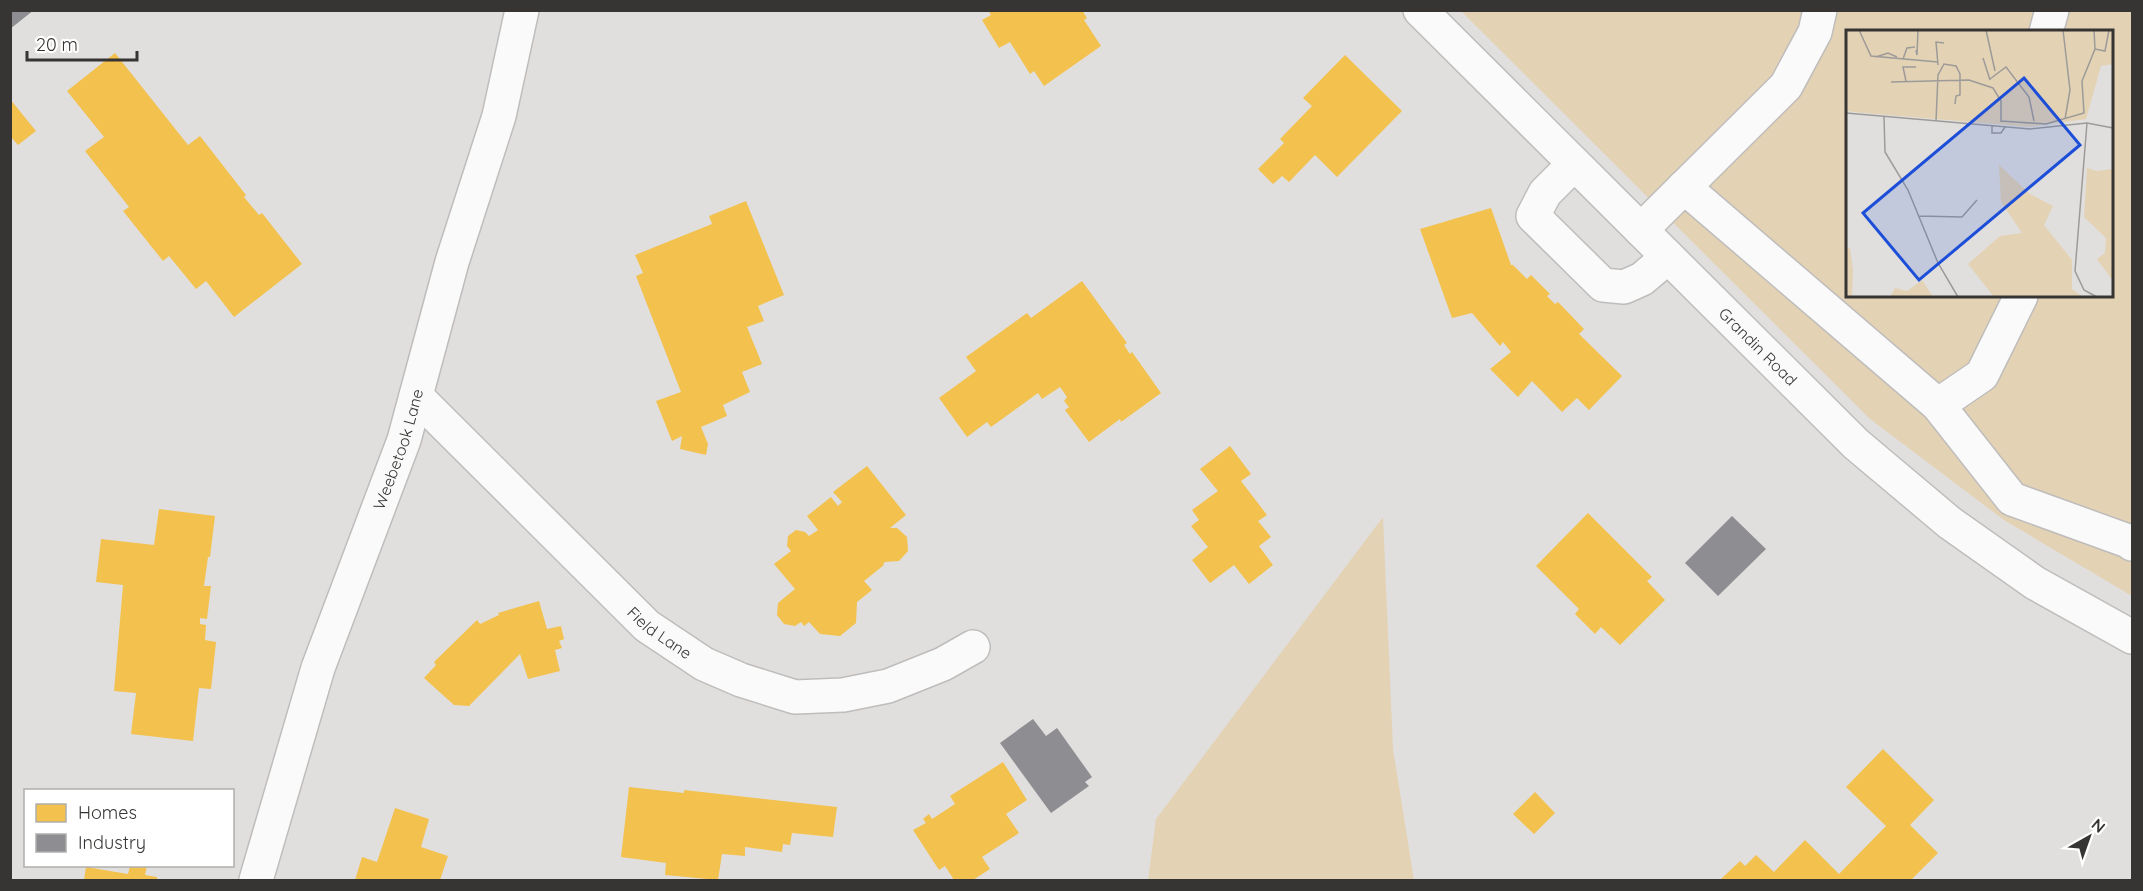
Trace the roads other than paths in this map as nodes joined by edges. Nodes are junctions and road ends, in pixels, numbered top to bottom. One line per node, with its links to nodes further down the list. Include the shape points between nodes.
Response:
1 (522, 10): 11 (street, Weebetook Lane, via 499,116 452,262)
2 (1420, 10): 6 (street, Grandin Road)
3 (1820, 10): 7 (street, via 1815,32 1786,86)
4 (2052, 10): 5 (street)
5 (2047, 30)
6 (1574, 164): 8 (street, Grandin Road); 9 (street, via 1545,193 1533,216 1603,285 1624,287 1642,279)
7 (1684, 187): 8 (street); 12 (street)
8 (1641, 230): 9 (street, Grandin Road)
9 (1668, 257): 14 (street, Grandin Road, via 1856,444 1950,523 2036,583)
10 (2021, 297): 12 (street, via 1982,375)
11 (416, 396): 15 (street, Field Lane, via 647,626 704,664 795,697 843,695 888,686); 16 (street, Weebetook Lane, via 397,461 318,668)
12 (1938, 405): 13 (street, via 2012,499)
13 (2133, 544)
14 (2133, 637)
15 (974, 647)
16 (256, 880)

